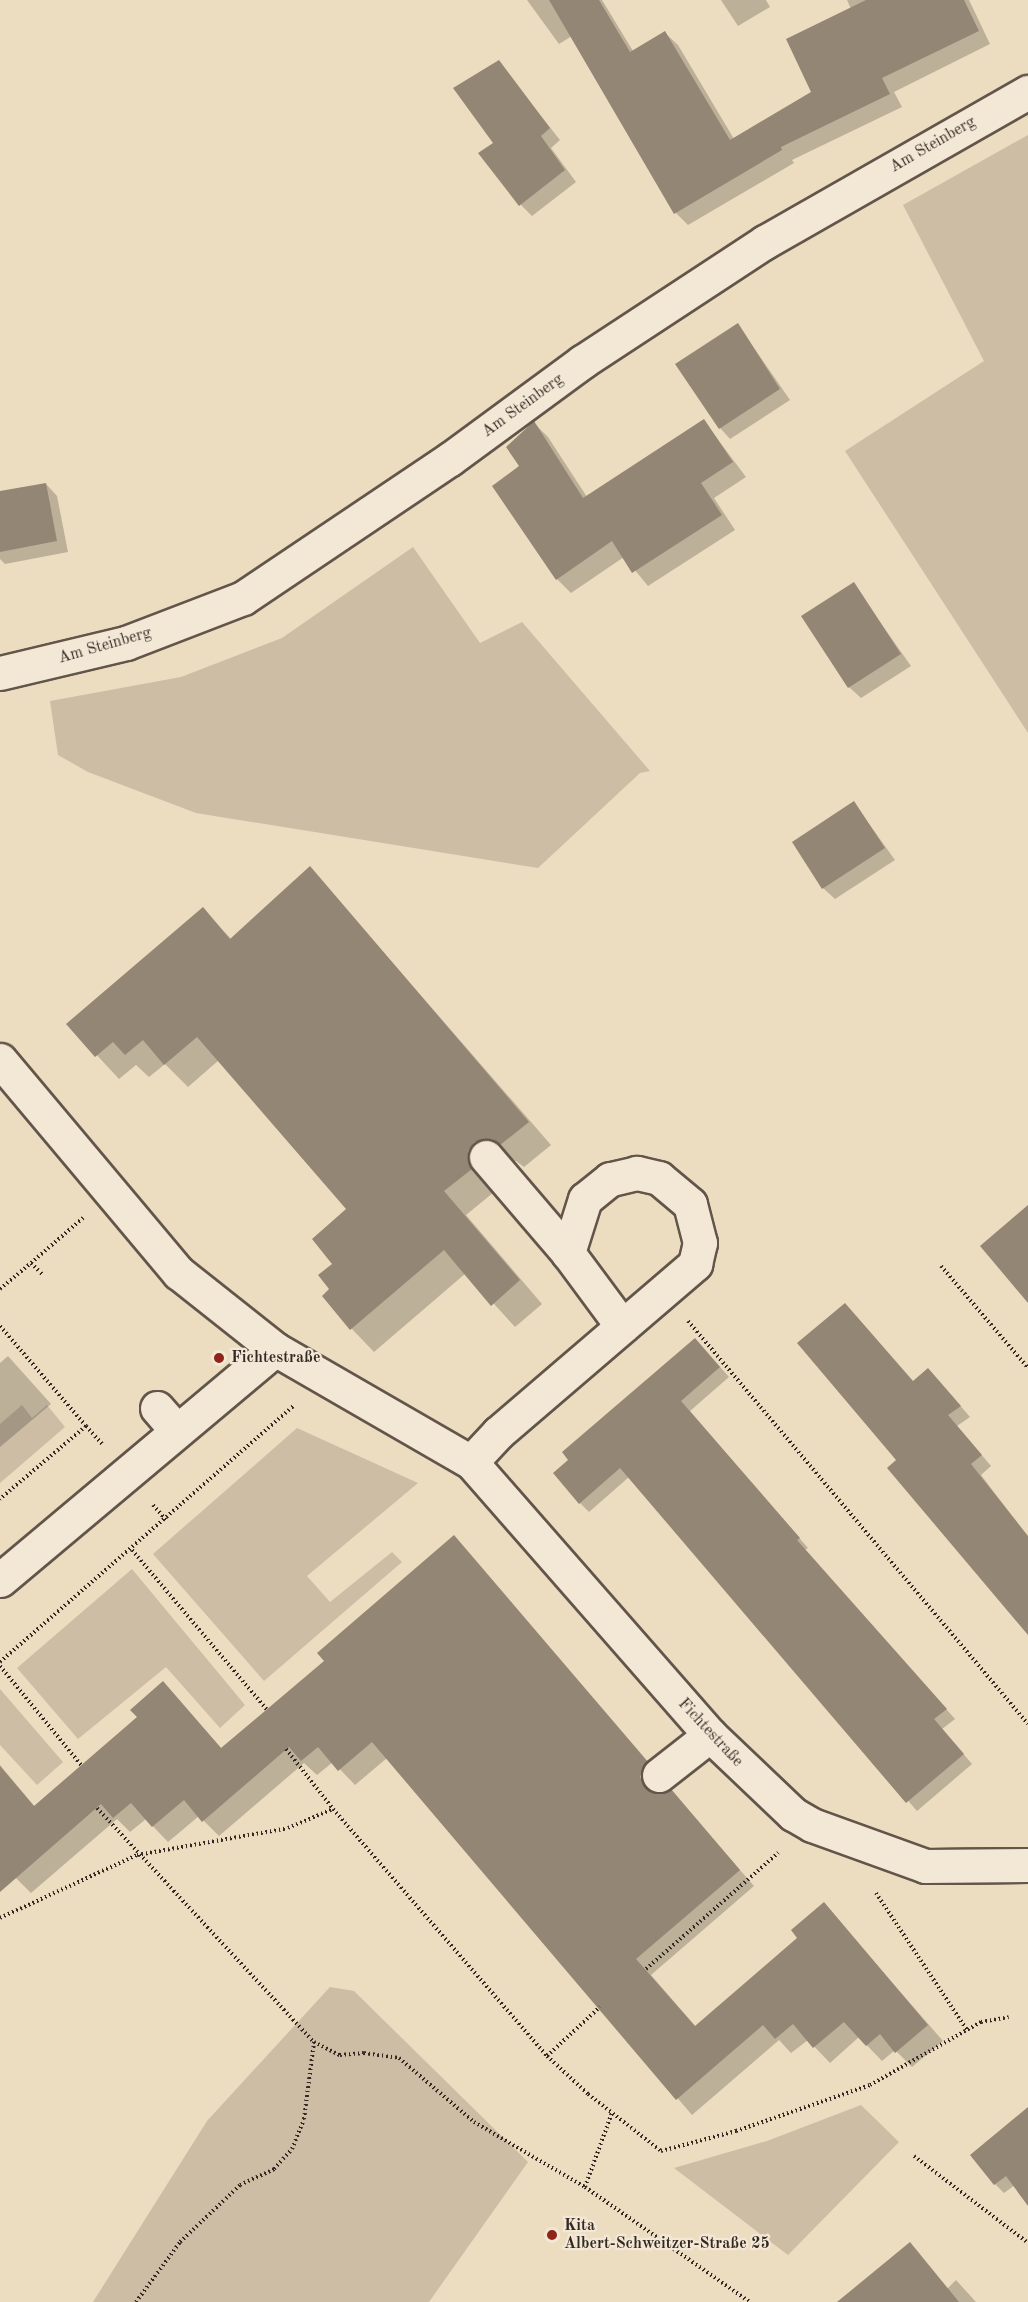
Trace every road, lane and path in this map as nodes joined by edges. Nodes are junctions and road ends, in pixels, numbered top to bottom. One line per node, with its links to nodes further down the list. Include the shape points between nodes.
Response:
1 (1028, 92): 2 (street, Am Steinberg, via 765,242 582,362 450,459 243,598 126,643)
2 (0, 674)
3 (0, 1060): 14 (street, Fichtestraße, via 179,1273)
4 (486, 1157): 6 (street)
5 (85, 1217): 7 (path)
6 (568, 1253): 11 (street, via 585,1199 610,1179 637,1173 658,1178 690,1203 700,1242 695,1264); 13 (street)
7 (31, 1263): 9 (path); 10 (path)
8 (941, 1266): 15 (path)
9 (42, 1274)
10 (0, 1290)
11 (663, 1291): 13 (street); 23 (path)
12 (0, 1326): 18 (path, via 86,1426)
13 (622, 1326): 17 (street, via 498,1433)
14 (275, 1349): 16 (street, Fichtestraße); 20 (street, via 167,1419)
15 (1028, 1368)
16 (323, 1380): 17 (street, Fichtestraße); 19 (path)
17 (471, 1462): 24 (street, Fichtestraße)
18 (0, 1499)
19 (132, 1550): 21 (path); 22 (path)
20 (0, 1580)
21 (0, 1664): 26 (path)
22 (267, 1710)
23 (1028, 1724)
24 (710, 1735): 27 (street); 30 (street, Fichtestraße)
25 (286, 1749): 29 (path)
26 (81, 1765)
27 (659, 1775)
28 (98, 1808): 32 (path)
29 (333, 1809): 32 (path, via 288,1828); 40 (path)
30 (793, 1814): 31 (street, Fichtestraße); 35 (path, via 780,1851)
31 (845, 1837): 33 (street, Fichtestraße, via 925,1866); 38 (path, via 876,1893)
32 (137, 1855): 34 (path); 39 (path)
33 (1028, 1865)
34 (0, 1918)
35 (646, 1969)
36 (600, 2007): 40 (path)
37 (1009, 2017): 38 (path, via 981,2022)
38 (967, 2030): 41 (path, via 870,2085 736,2131 661,2151)
39 (314, 2042): 43 (path, via 340,2055 364,2053 399,2058 474,2122); 45 (path, via 304,2119 292,2149 274,2169 240,2185 180,2242)
40 (547, 2056): 41 (path)
41 (612, 2113): 43 (path)
42 (914, 2156): 44 (path)
43 (585, 2187): 46 (path)
44 (1028, 2243)
45 (136, 2302)
46 (750, 2302)

